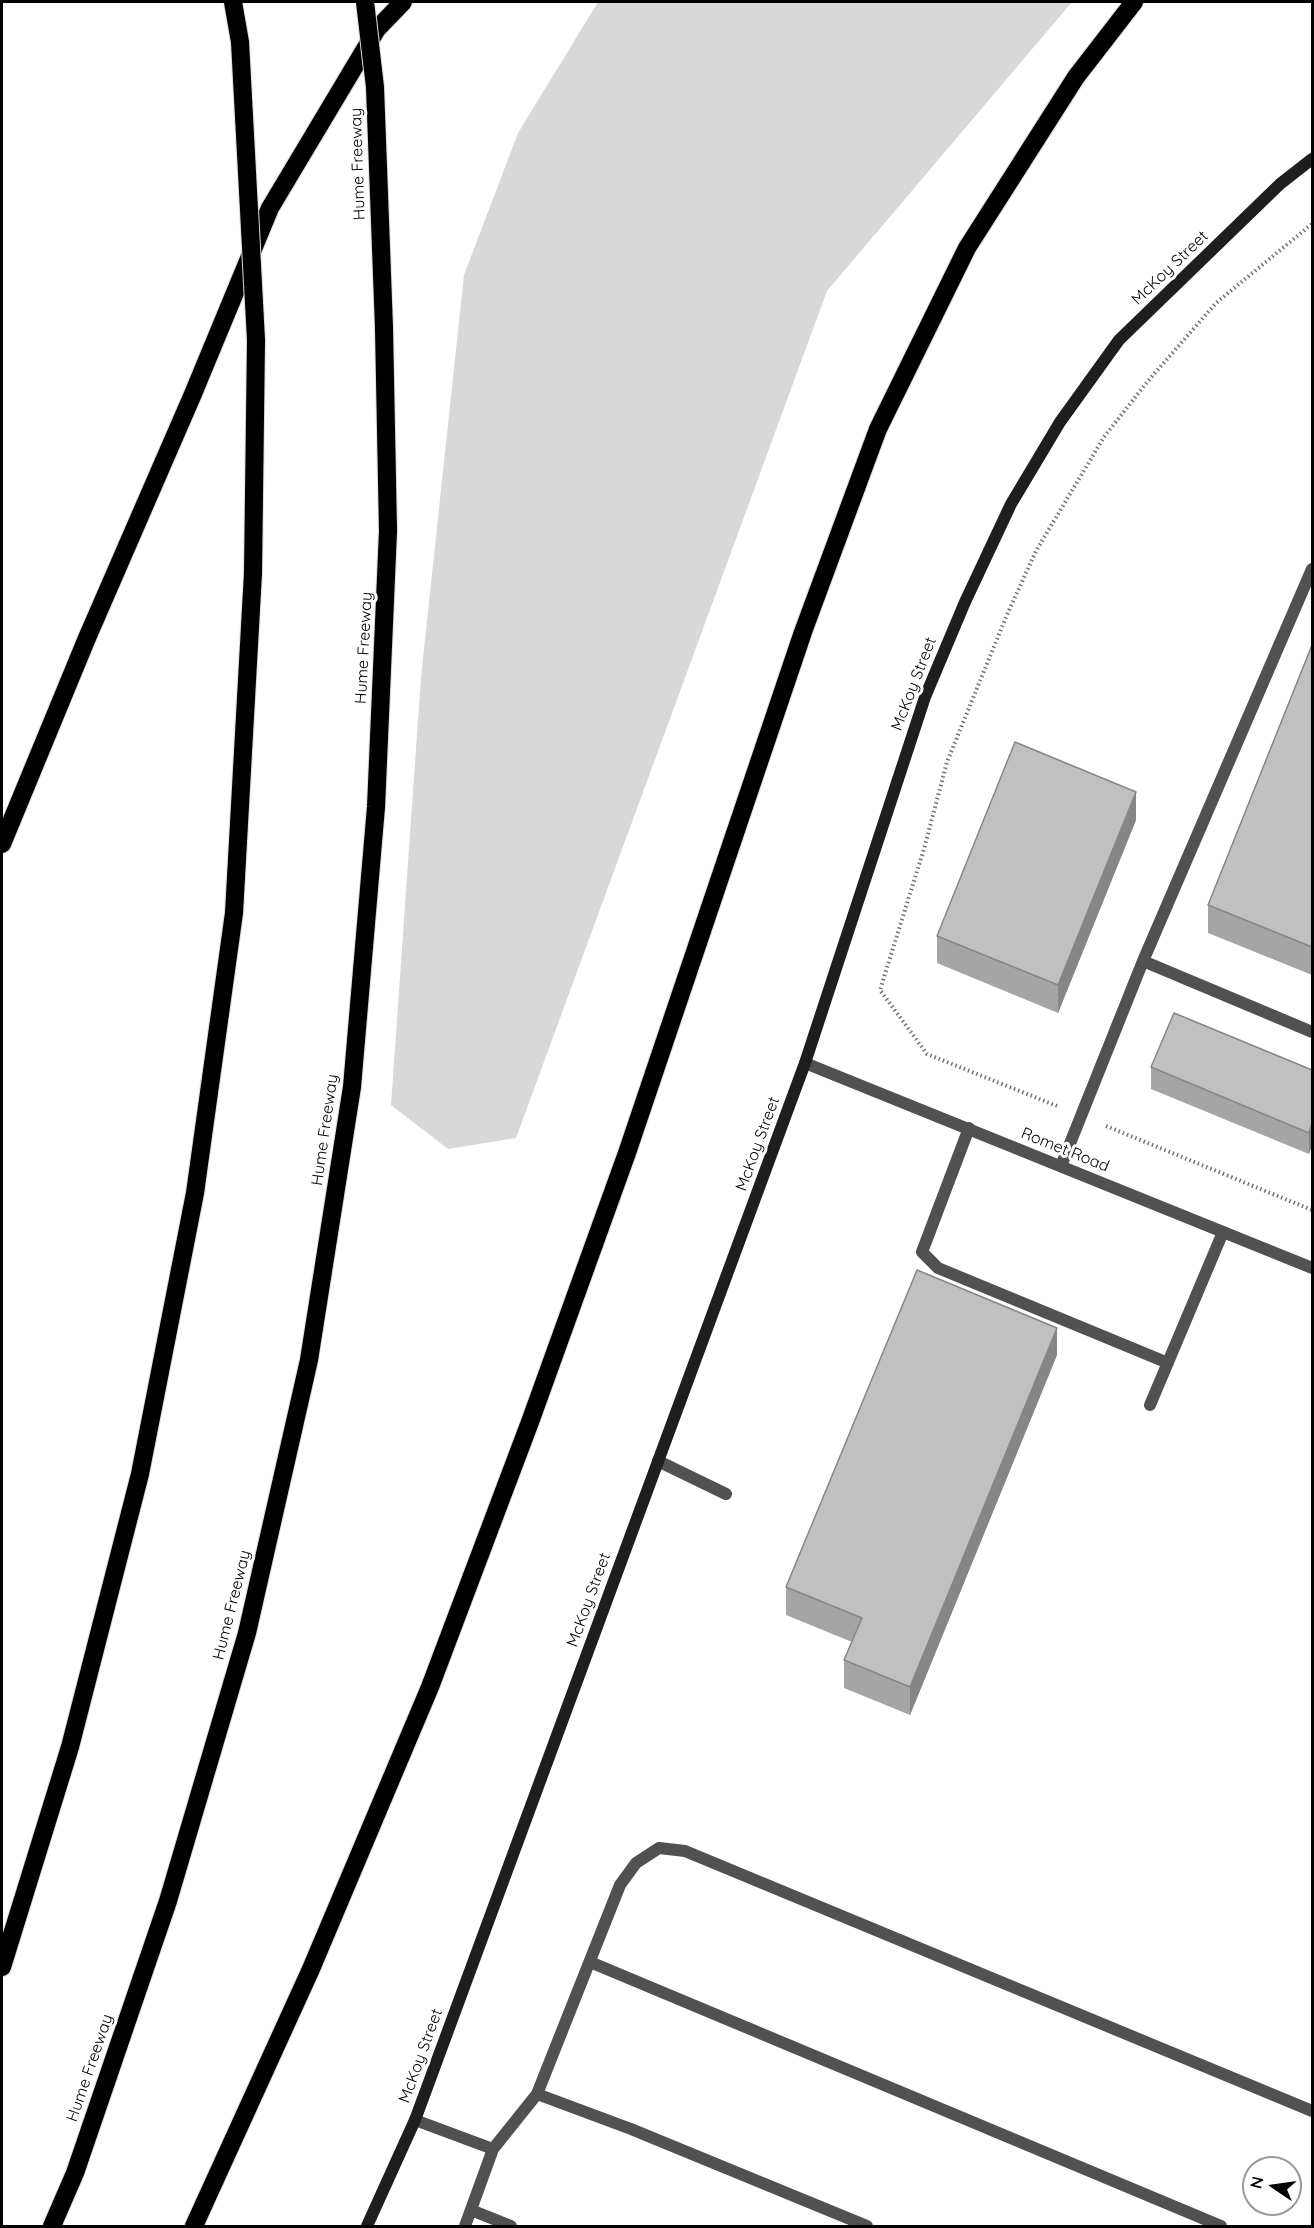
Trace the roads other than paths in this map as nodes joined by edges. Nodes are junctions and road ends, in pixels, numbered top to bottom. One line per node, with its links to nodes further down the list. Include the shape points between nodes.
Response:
1 (233, 2): 20 (highway, bridge, via 240,42 255,340 253,573 234,913 195,1193 138,1486 70,1747)
2 (365, 2): 26 (highway, Hume Freeway, bridge, via 375,87 388,531 376,807 352,1087 309,1360 248,1633 171,1890 75,2173)
3 (403, 2): 7 (highway, via 377,29 270,208)
4 (1134, 2): 27 (highway, via 1076,77 967,248 878,429 802,632 627,1153 439,1665 311,1969)
5 (1312, 159): 10 (street, McKoy Street, via 1280,184 1119,340 1060,422 1011,504 925,697)
6 (1312, 569): 8 (street)
7 (2, 844)
8 (1143, 961): 9 (street); 12 (street)
9 (1312, 1032)
10 (805, 1063): 11 (street, Romet Road); 17 (street, McKoy Street)
11 (969, 1128): 12 (street, Romet Road); 15 (street, via 922,1252 938,1268)
12 (1060, 1166): 13 (street, Romet Road)
13 (1223, 1232): 14 (street, Romet Road); 15 (street)
14 (1312, 1268)
15 (1168, 1363): 16 (street)
16 (1150, 1405)
17 (658, 1461): 18 (street); 23 (street, McKoy Street)
18 (726, 1494)
19 (590, 1962): 21 (street); 22 (street, via 620,1885 636,1863 659,1848 685,1851); 32 (street)
20 (2, 1967)
21 (537, 2094): 24 (street); 31 (street)
22 (1312, 2111)
23 (415, 2120): 24 (street); 28 (street, McKoy Street)
24 (493, 2149): 25 (street)
25 (471, 2210): 29 (street); 30 (street)
26 (52, 2226)
27 (194, 2226)
28 (367, 2226)
29 (465, 2226)
30 (511, 2226)
31 (867, 2226)
32 (1221, 2226)

